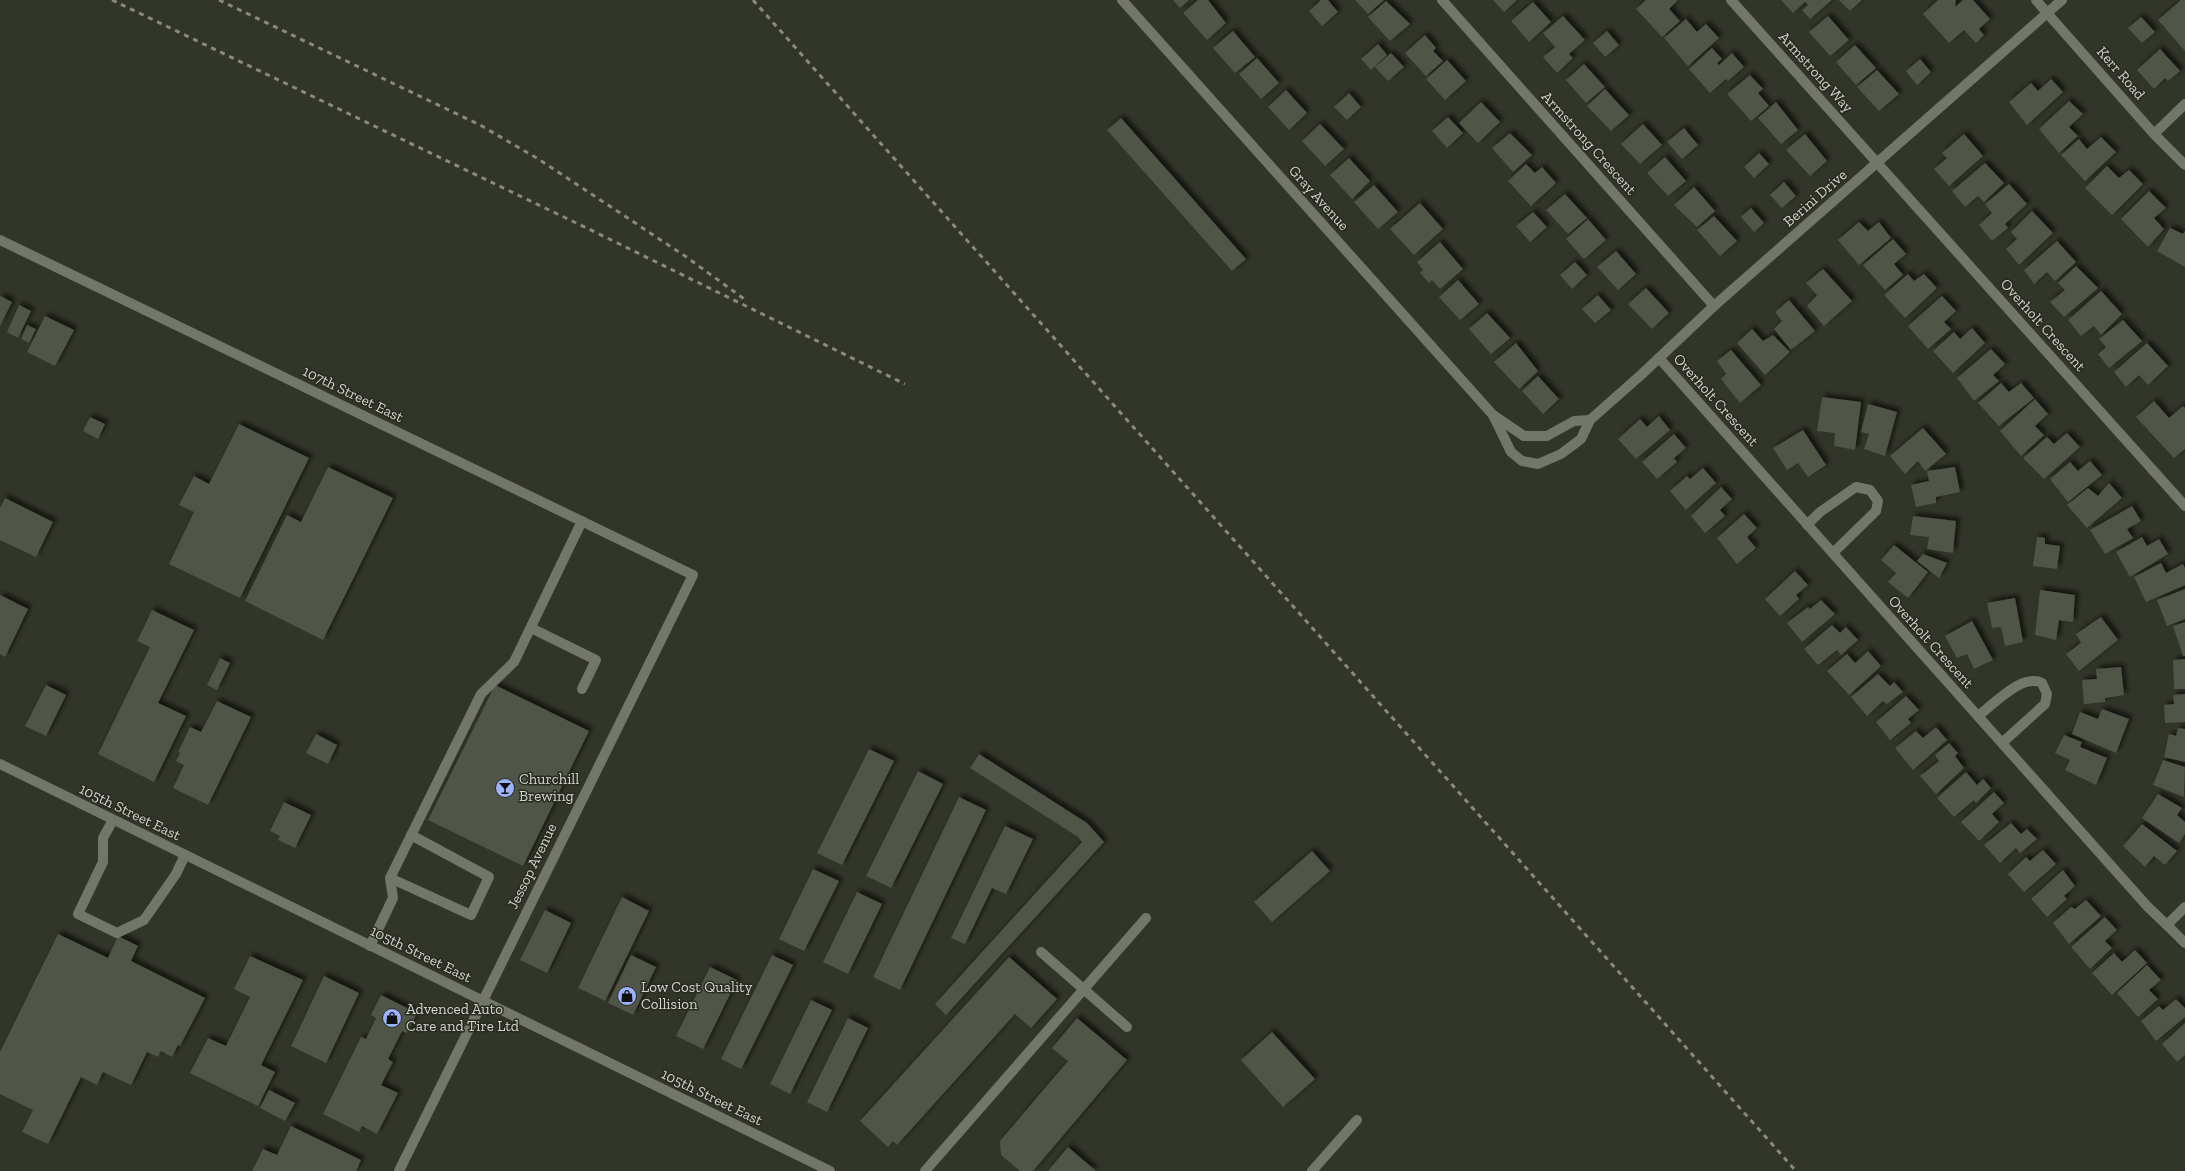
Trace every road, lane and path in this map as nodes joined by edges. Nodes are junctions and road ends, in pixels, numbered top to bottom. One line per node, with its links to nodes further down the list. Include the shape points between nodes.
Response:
1 (1122, 0): 14 (street, Gray Avenue)
2 (1442, 0): 12 (street, Armstrong Crescent)
3 (1731, 0): 9 (street, Armstrong Way)
4 (2036, 0): 6 (street, Kerr Road)
5 (2062, 0): 6 (street, Berini Drive)
6 (2047, 13): 8 (street, Kerr Road); 9 (street, Berini Drive)
7 (2185, 104): 8 (street)
8 (2154, 134): 10 (street, Kerr Road)
9 (1878, 163): 12 (street, Berini Drive); 16 (street, Overholt Crescent)
10 (2185, 165)
11 (0, 240): 17 (street, 107th Street East)
12 (1714, 306): 13 (street, Berini Drive)
13 (1659, 358): 15 (street, Berini Drive); 18 (street, Overholt Crescent)
14 (1493, 415): 15 (street, Gray Avenue, via 1524,436 1547,436 1574,421); 15 (street, Gray Avenue, via 1511,452 1522,461 1538,464 1561,454 1581,438)
15 (1590, 420)
16 (2183, 501)
17 (582, 521): 20 (street, 107th Street East); 21 (street)
18 (1807, 525): 19 (street, Overholt Crescent); 19 (street, via 1820,512 1856,487 1870,490 1878,501 1876,511)
19 (1832, 553): 23 (street, Overholt Crescent)
20 (693, 575): 37 (street, Jessop Avenue)
21 (530, 628): 22 (street, via 596,660); 27 (street, via 514,662 481,694)
22 (582, 689)
23 (1978, 716): 24 (street, Overholt Crescent); 24 (street, via 2021,682 2035,680 2042,683 2047,694 2045,704)
24 (2002, 743): 32 (street, Overholt Crescent, via 2147,906)
25 (0, 764): 26 (street, 105th Street East)
26 (113, 820): 28 (street, 105th Street East); 28 (street, via 103,838 103,862 78,914 84,917 117,933 144,920)
27 (412, 835): 29 (street); 29 (street, via 489,876 471,915)
28 (186, 856): 34 (street, 105th Street East)
29 (390, 878): 34 (street, via 394,898)
30 (2185, 907): 32 (street)
31 (1146, 918): 36 (street)
32 (2167, 924): 33 (street, Overholt Crescent)
33 (2185, 943)
34 (370, 946): 37 (street, 105th Street East)
35 (1041, 952): 36 (street)
36 (1082, 990): 38 (street); 42 (street)
37 (482, 1001): 40 (street, Jessop Avenue); 41 (street, 105th Street East)
38 (1127, 1027)
39 (1357, 1120): 43 (street)
40 (399, 1171)
41 (830, 1171)
42 (926, 1171)
43 (1312, 1171)

